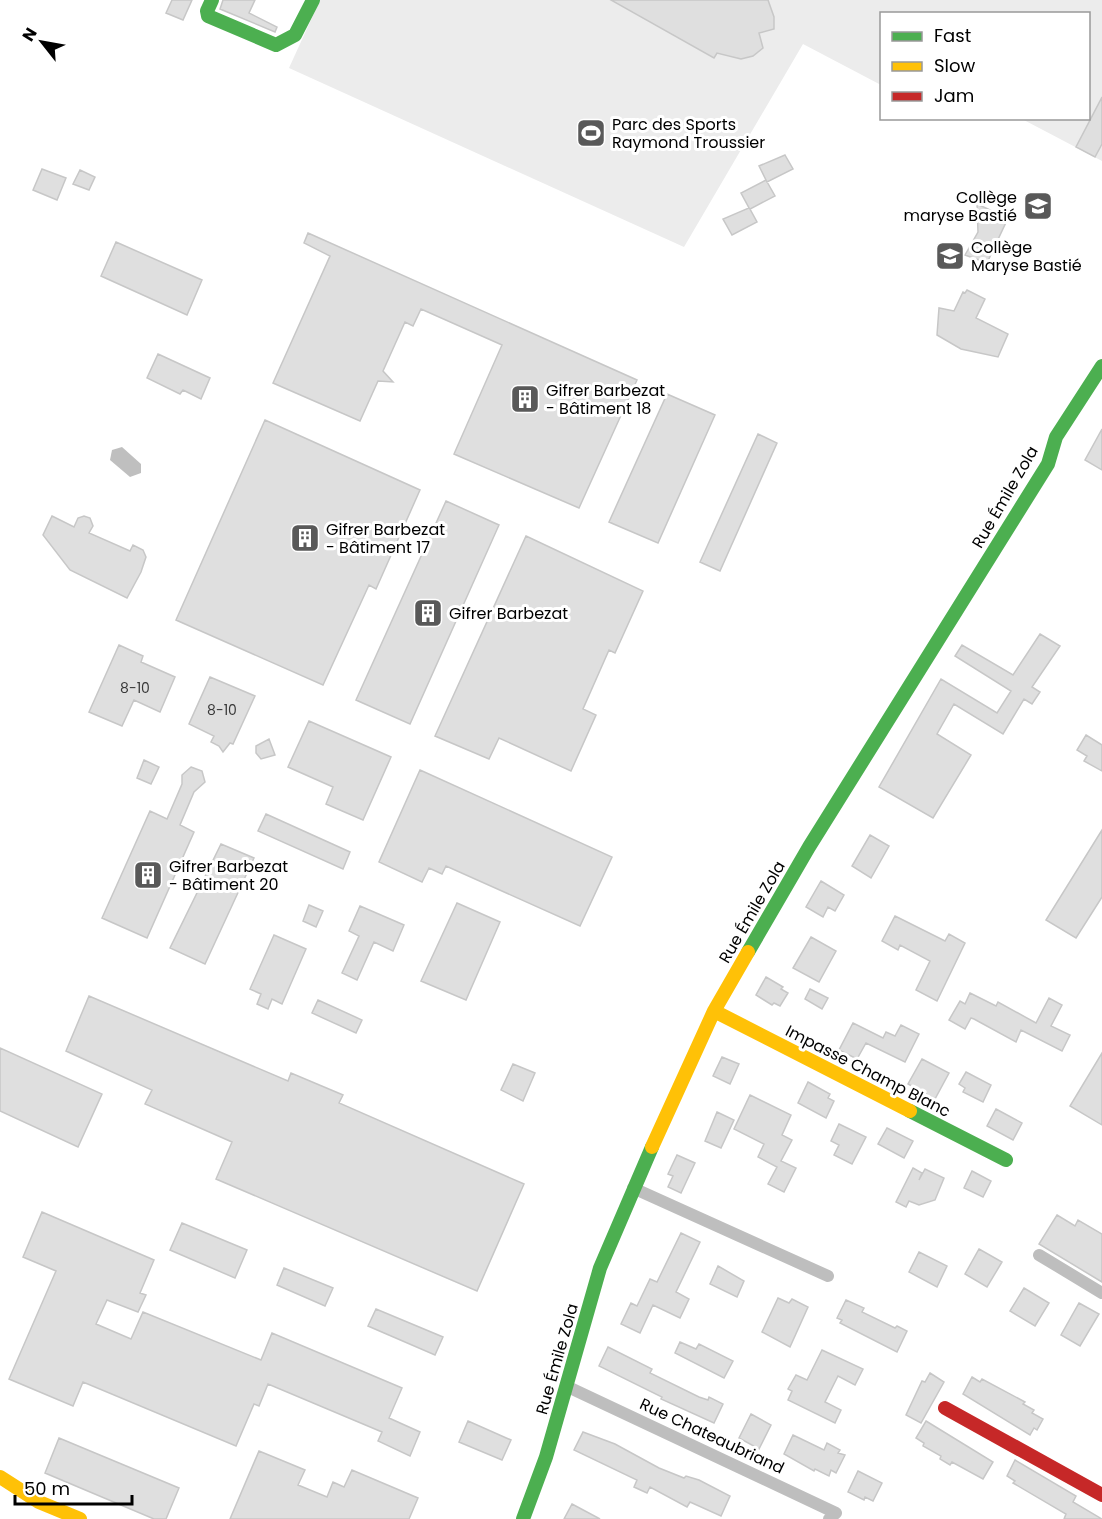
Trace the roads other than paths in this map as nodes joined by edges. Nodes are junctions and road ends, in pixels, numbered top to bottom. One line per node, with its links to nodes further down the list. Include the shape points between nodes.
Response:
1 (212, 0): 2 (street, via 208,15 276,45 294,38)
2 (313, 0)
3 (1102, 366): 4 (street, Rue Émile Zola, via 1056,437 1048,464 809,847)
4 (714, 1011): 5 (street, Impasse Champ Blanc); 6 (street, Rue Émile Zola)
5 (1006, 1160)
6 (633, 1188): 8 (street); 10 (street, Rue Émile Zola, via 600,1268)
7 (1039, 1255): 9 (street)
8 (828, 1276)
9 (1102, 1293)
10 (566, 1386): 14 (street, Rue Chateaubriand); 16 (street, Rue Émile Zola)
11 (945, 1408): 13 (street)
12 (0, 1477): 15 (street, via 39,1502)
13 (1102, 1495)
14 (832, 1516): 17 (street, Rue Chateaubriand)
15 (80, 1519)
16 (523, 1519)
17 (849, 1519)

